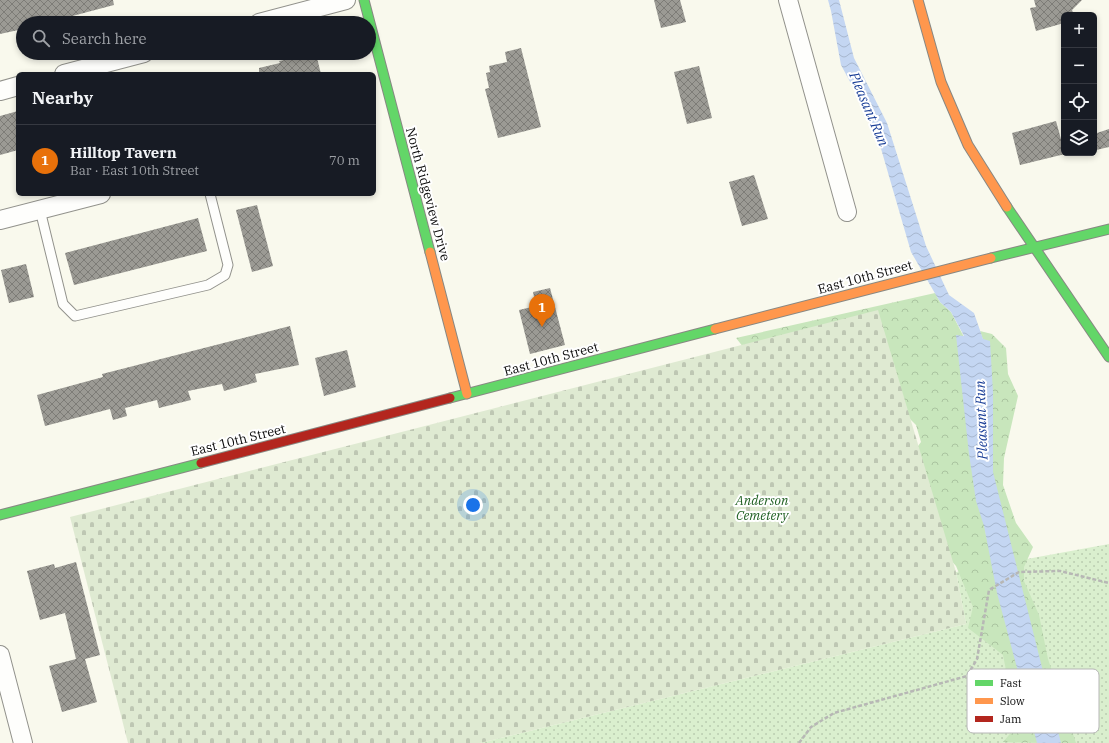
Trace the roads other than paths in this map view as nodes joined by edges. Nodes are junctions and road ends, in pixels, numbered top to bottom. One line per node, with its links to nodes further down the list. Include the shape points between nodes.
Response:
1 (346, 0): 5 (street)
2 (364, 0): 6 (main road, North Ridgeview Drive)
3 (788, 0): 15 (street)
4 (918, 0): 18 (main road, via 941,82 960,129 986,176)
5 (285, 16)
6 (368, 16)
7 (376, 46): 20 (main road, North Ridgeview Drive)
8 (117, 60): 9 (street)
9 (72, 72)
10 (16, 87): 11 (street)
11 (0, 91)
12 (93, 196): 14 (street)
13 (211, 196): 14 (lane, via 228,265 225,275 208,285 75,316 63,304)
14 (40, 210): 16 (street)
15 (847, 212)
16 (0, 220)
17 (1109, 228): 18 (main road, East 10th Street)
18 (1036, 247): 19 (main road); 20 (main road, East 10th Street)
19 (1109, 357)
20 (467, 394): 21 (main road, East 10th Street)
21 (0, 515)
22 (0, 655): 23 (street)
23 (23, 743)

